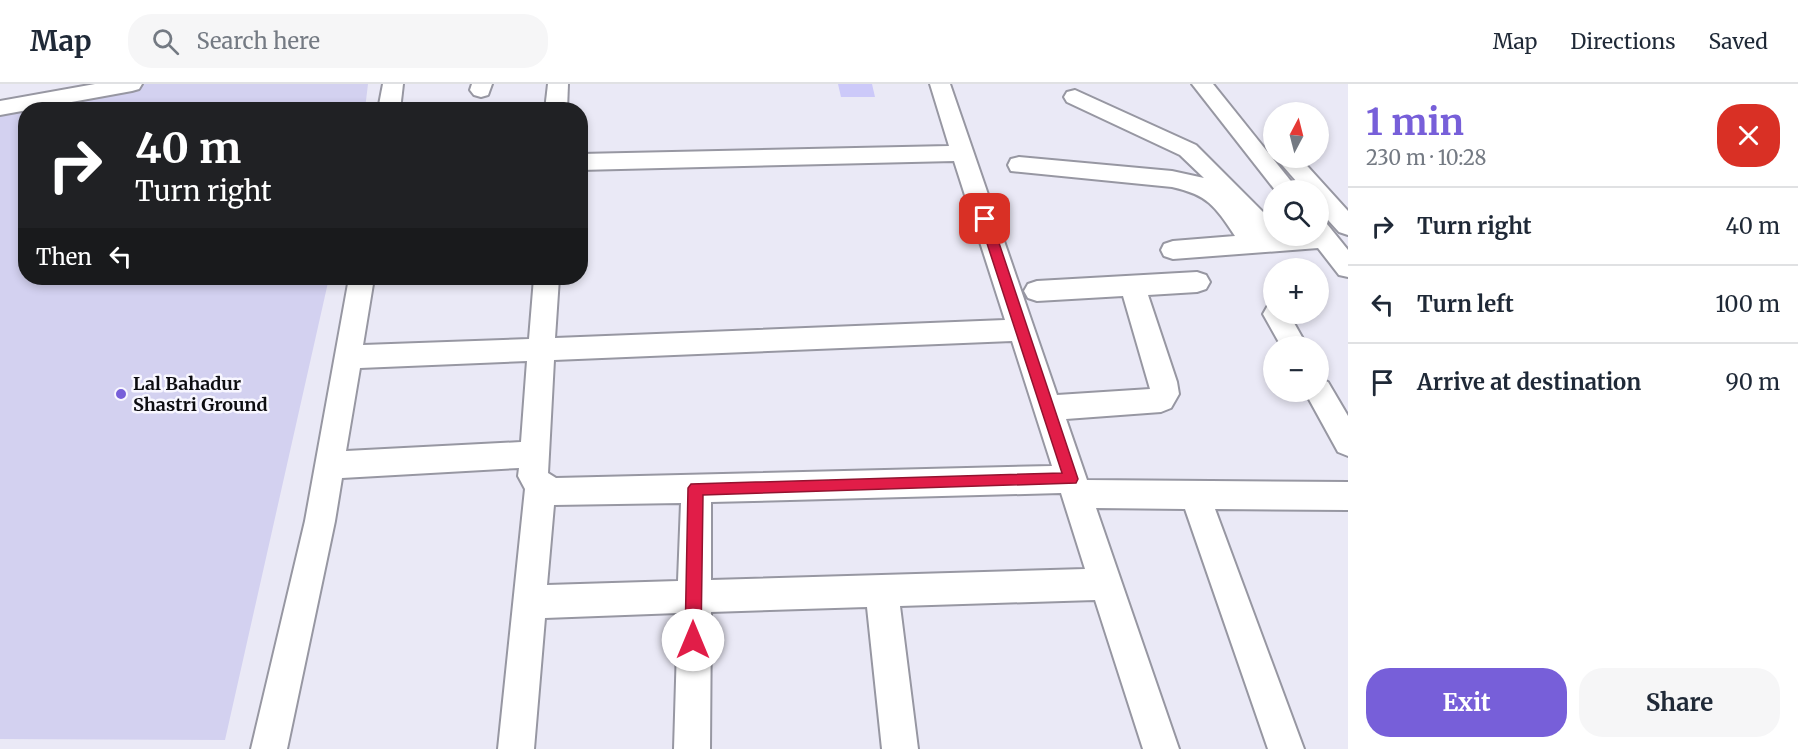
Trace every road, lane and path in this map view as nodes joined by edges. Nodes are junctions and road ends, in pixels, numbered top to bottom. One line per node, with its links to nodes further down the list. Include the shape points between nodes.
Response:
1 (66, 84): 8 (street)
2 (132, 84): 10 (street)
3 (393, 84): 11 (street)
4 (558, 84): 12 (street)
5 (940, 84): 16 (street)
6 (1202, 84): 20 (street)
7 (1222, 84): 15 (street)
8 (0, 96)
9 (1075, 97): 24 (street, via 1193,154)
10 (33, 102)
11 (390, 102)
12 (557, 102)
13 (18, 105): 14 (street)
14 (0, 108)
15 (1263, 130)
16 (963, 153): 17 (street); 35 (street)
17 (588, 162)
18 (1019, 165): 25 (street, via 1196,184 1220,199)
19 (1296, 168): 21 (street)
20 (1279, 180)
21 (1307, 180)
22 (1329, 204): 23 (street)
23 (1348, 226)
24 (1263, 241)
25 (1263, 241)
26 (1329, 242): 29 (street)
27 (1263, 243): 28 (street)
28 (1173, 250)
29 (1346, 261)
30 (1197, 282): 33 (street)
31 (360, 285): 37 (street)
32 (546, 285): 36 (street)
33 (1132, 285): 34 (street); 39 (street, via 1166,393 1161,400)
34 (1037, 291)
35 (1022, 330): 36 (street); 39 (street)
36 (542, 349): 37 (street); 41 (street)
37 (348, 357): 42 (street)
38 (1325, 402): 40 (street)
39 (1048, 408): 43 (street)
40 (1348, 443)
41 (535, 454): 42 (street); 44 (street, via 533,476)
42 (330, 465): 52 (street)
43 (1073, 486): 45 (street); 46 (street); 48 (street)
44 (540, 487): 45 (street, via 556,492); 51 (street)
45 (696, 488): 50 (street)
46 (1195, 495): 47 (street); 57 (street)
47 (1348, 496)
48 (1106, 584): 49 (street); 56 (street)
49 (882, 591): 50 (street); 55 (street)
50 (693, 597): 51 (street); 54 (street)
51 (530, 602): 53 (street)
52 (269, 749)
53 (516, 749)
54 (692, 749)
55 (900, 749)
56 (1161, 749)
57 (1286, 749)

